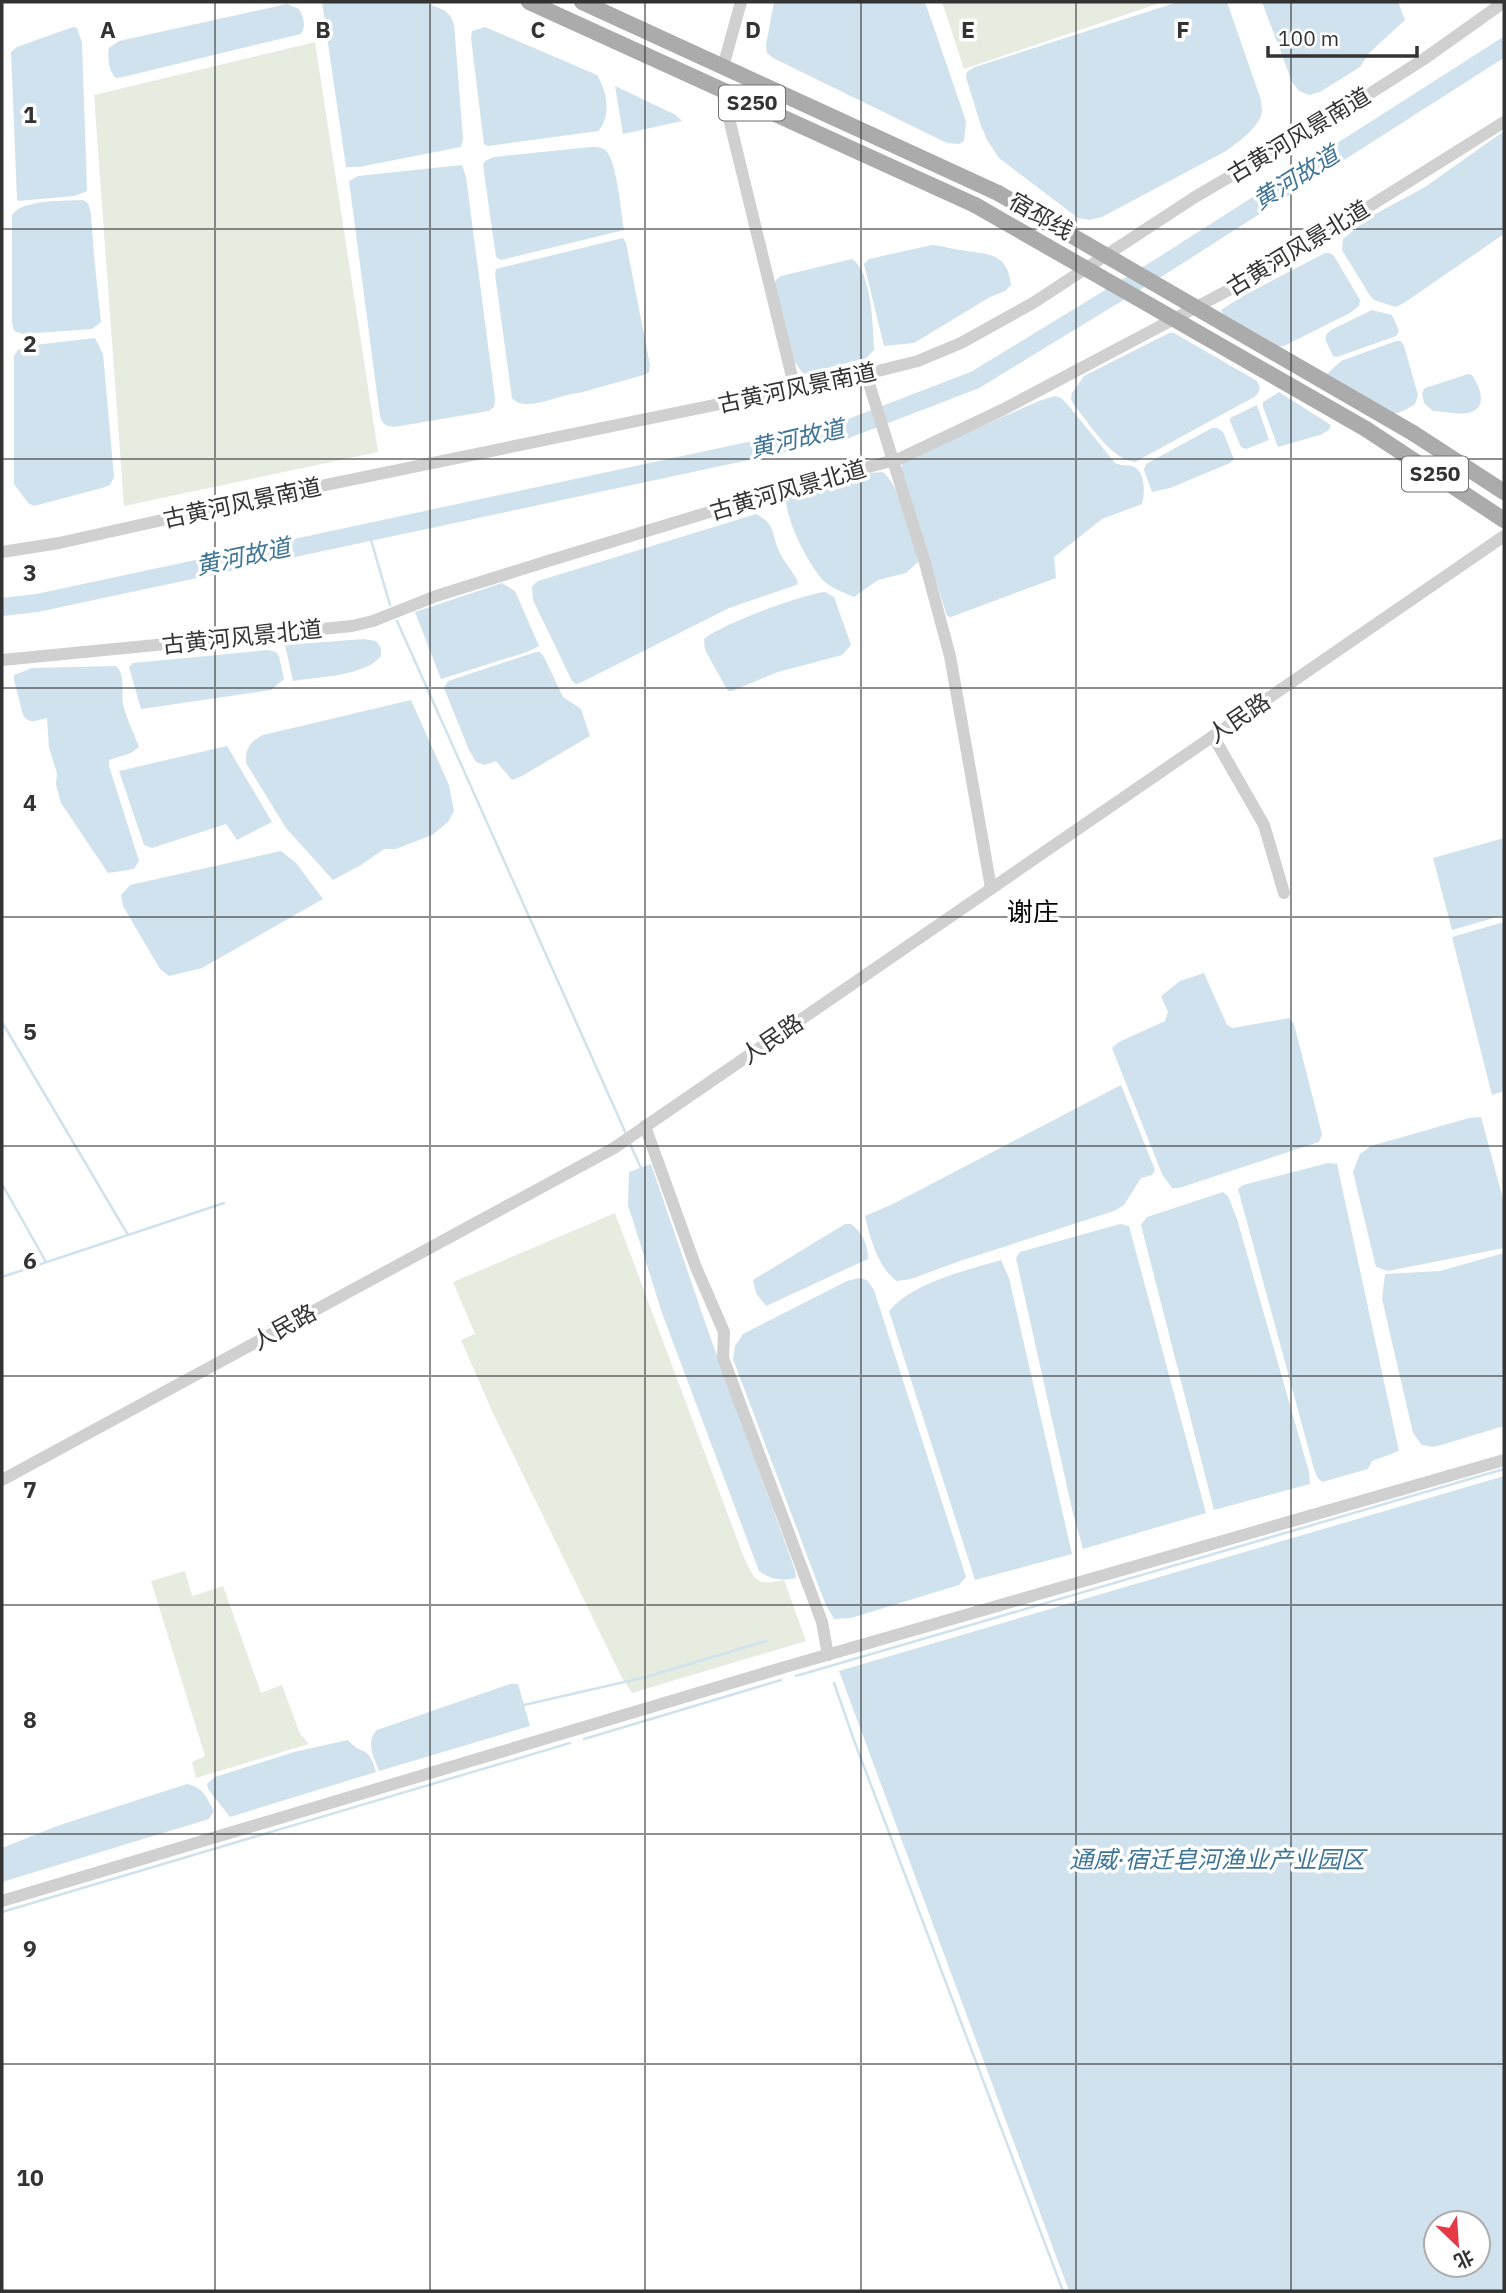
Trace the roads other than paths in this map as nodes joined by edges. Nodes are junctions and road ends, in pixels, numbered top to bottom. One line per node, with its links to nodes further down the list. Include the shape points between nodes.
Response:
1 (529, 2): 6 (main road, 宿邳线 / S250)
2 (582, 2): 5 (main road, 宿邳线 / S250)
3 (741, 2): 5 (street)
4 (1504, 2): 8 (street, 古黄河风景南道, via 1424,59 1195,197 1033,303 961,343)
5 (723, 67): 11 (main road, 宿邳线 / S250, bridge, via 998,193 1413,433)
6 (722, 90): 9 (street); 12 (main road, 宿邳线 / S250, bridge, via 975,205 1366,429)
7 (1504, 122): 10 (street, 古黄河风景北道, via 1274,266 1004,409)
8 (867, 378): 9 (street, 古黄河风景南道); 10 (street)
9 (795, 389): 14 (street, 古黄河风景南道)
10 (892, 456): 15 (street, 古黄河风景北道, via 352,626); 17 (street, via 950,656)
11 (1504, 492)
12 (1504, 520)
13 (1504, 536): 16 (street, 人民路)
14 (2, 552)
15 (2, 660)
16 (1213, 736): 17 (street, 人民路); 18 (street, via 1264,825)
17 (991, 888): 19 (street, 人民路)
18 (1284, 893)
19 (645, 1126): 21 (street, 人民路); 22 (street, via 724,1332 723,1358 822,1622)
20 (1504, 1460): 22 (street)
21 (2, 1480)
22 (828, 1656): 23 (street)
23 (2, 1900)

